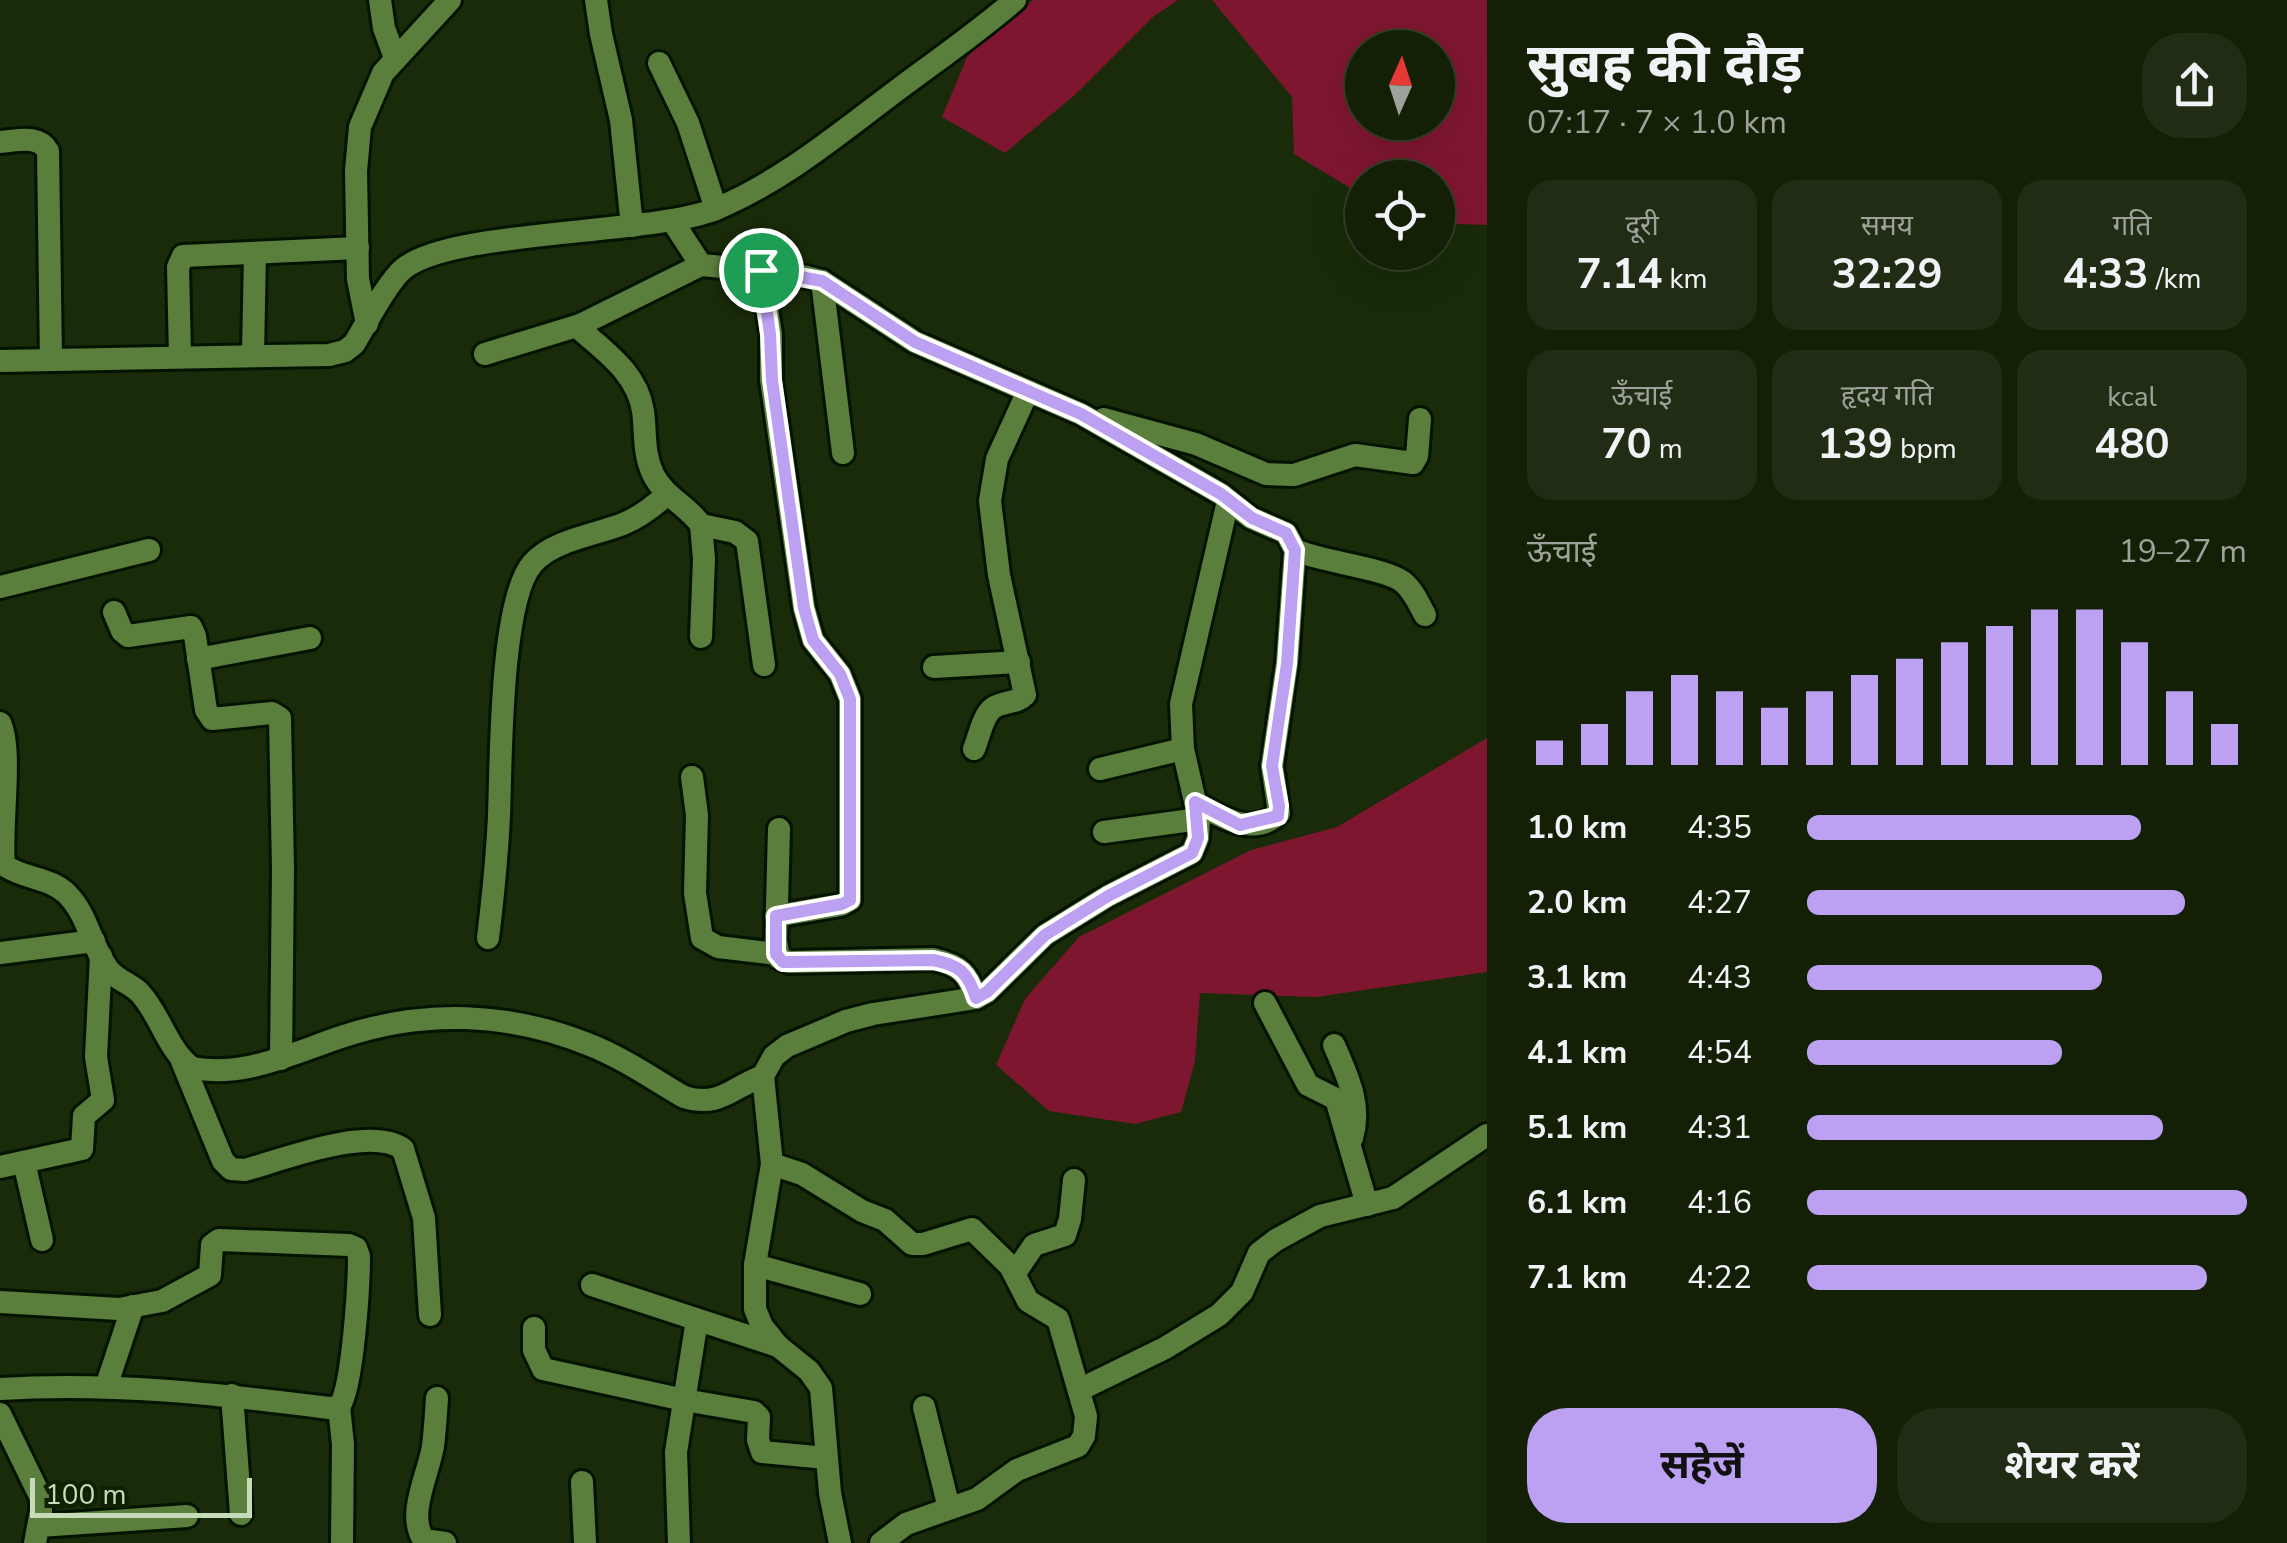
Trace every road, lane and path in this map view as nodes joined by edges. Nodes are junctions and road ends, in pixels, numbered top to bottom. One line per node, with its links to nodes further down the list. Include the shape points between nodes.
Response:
1 (380, 0): 5 (street)
2 (450, 0): 5 (street)
3 (596, 0): 9 (street, via 621,120)
4 (1015, 0): 8 (street, via 828,143 760,190)
5 (395, 58): 11 (street, via 383,72 356,147)
6 (659, 63): 8 (street, via 688,122)
7 (0, 142): 20 (street, via 35,139 48,151)
8 (716, 209): 10 (street)
9 (632, 226): 10 (street); 15 (street, via 435,253 400,272)
10 (687, 245): 13 (street); 16 (street)
11 (358, 248): 12 (street); 15 (street)
12 (255, 253): 18 (street); 19 (street, via 190,254 179,261)
13 (761, 270): 14 (street); 49 (street, via 804,608 813,640 848,687 851,721 850,900)
14 (822, 281): 22 (street, via 915,342); 25 (street)
15 (367, 324): 18 (street, via 346,351)
16 (580, 324): 17 (street); 26 (street, via 629,375 642,408 650,469)
17 (484, 354)
18 (253, 355): 19 (street)
19 (180, 356): 20 (street)
20 (51, 360): 21 (street)
21 (0, 361)
22 (1028, 392): 23 (street); 37 (street, via 990,488 999,575)
23 (1081, 414): 24 (street, via 1166,434 1281,476 1355,454 1412,463); 27 (street)
24 (1420, 419)
25 (842, 454)
26 (666, 494): 28 (street); 50 (street, via 637,518 552,549 535,560 520,585 504,693)
27 (1228, 501): 30 (street, via 1286,533); 42 (street, via 1184,689)
28 (701, 525): 34 (street); 38 (street, via 747,541)
29 (149, 550): 31 (street)
30 (1295, 550): 33 (street, via 1398,578); 45 (street, via 1272,766 1279,813 1240,825)
31 (0, 587)
32 (114, 612): 36 (street, via 128,636 191,627)
33 (1425, 615)
34 (701, 637)
35 (310, 638): 36 (street)
36 (198, 660): 57 (street, via 212,719 272,713 280,718)
37 (1019, 662): 39 (street); 41 (street, via 1024,698 994,707)
38 (764, 665)
39 (934, 667)
40 (0, 723): 48 (street, via 6,747)
41 (974, 748)
42 (1183, 750): 43 (street); 45 (street)
43 (1100, 769)
44 (692, 777): 53 (street, via 702,938 718,947)
45 (1197, 810): 47 (street); 54 (street, via 1192,853 1070,918)
46 (779, 829): 49 (street)
47 (1104, 832)
48 (2, 865): 51 (street, via 60,888 83,915)
49 (776, 916): 53 (street)
50 (488, 938)
51 (98, 949): 52 (street); 58 (street, via 112,973 143,996); 62 (street, via 96,1057 103,1100 84,1116 82,1149)
52 (0, 953)
53 (776, 954): 54 (street, via 783,962 949,963 966,973)
54 (976, 998): 59 (street, via 846,1022 787,1046)
55 (1265, 1003): 61 (street, via 1308,1085 1336,1099)
56 (1334, 1045): 61 (street, via 1356,1111)
57 (281, 1059): 58 (street, via 224,1071); 59 (street, via 346,1036 453,1016 493,1018 590,1045 700,1102)
58 (182, 1061): 74 (street, via 231,1170 349,1143 386,1142 403,1149 424,1218)
59 (763, 1076): 63 (street)
60 (1487, 1135): 66 (street, via 1408,1190)
61 (1350, 1141): 66 (street)
62 (24, 1162): 64 (street); 67 (street)
63 (772, 1164): 68 (street); 69 (street, via 885,1220 912,1244 972,1229)
64 (0, 1167)
65 (1074, 1180): 69 (street, via 1065,1235 1034,1245)
66 (1368, 1205): 80 (street, via 1320,1216 1276,1240 1259,1253 1242,1292 1219,1314)
67 (42, 1240)
68 (756, 1265): 71 (street); 77 (street, via 756,1310)
69 (1016, 1273): 80 (street, via 1028,1300 1058,1319)
70 (592, 1286): 75 (street)
71 (860, 1294)
72 (0, 1302): 73 (street)
73 (133, 1306): 78 (street); 84 (street, via 207,1278 212,1245 219,1240 352,1246 358,1281)
74 (430, 1315)
75 (697, 1320): 77 (street); 83 (street)
76 (534, 1328): 83 (street, via 543,1369)
77 (778, 1346): 87 (street, via 821,1388)
78 (106, 1387): 79 (street); 81 (street)
79 (0, 1389)
80 (1079, 1390): 89 (street, via 1086,1424 1078,1446)
81 (232, 1395): 84 (street); 90 (street)
82 (437, 1398): 94 (street, via 419,1532 424,1540)
83 (684, 1400): 87 (street, via 757,1413 760,1448 768,1455); 96 (street, via 675,1474)
84 (339, 1407): 93 (street)
85 (924, 1407): 89 (street)
86 (0, 1414): 92 (street, via 41,1498)
87 (826, 1458): 97 (street)
88 (582, 1482): 95 (street)
89 (949, 1508): 98 (street, via 906,1524)
90 (241, 1514)
91 (186, 1516): 92 (street)
92 (37, 1534)
93 (342, 1543)
94 (445, 1543)
95 (586, 1543)
96 (679, 1543)
97 (840, 1543)
98 (881, 1543)

